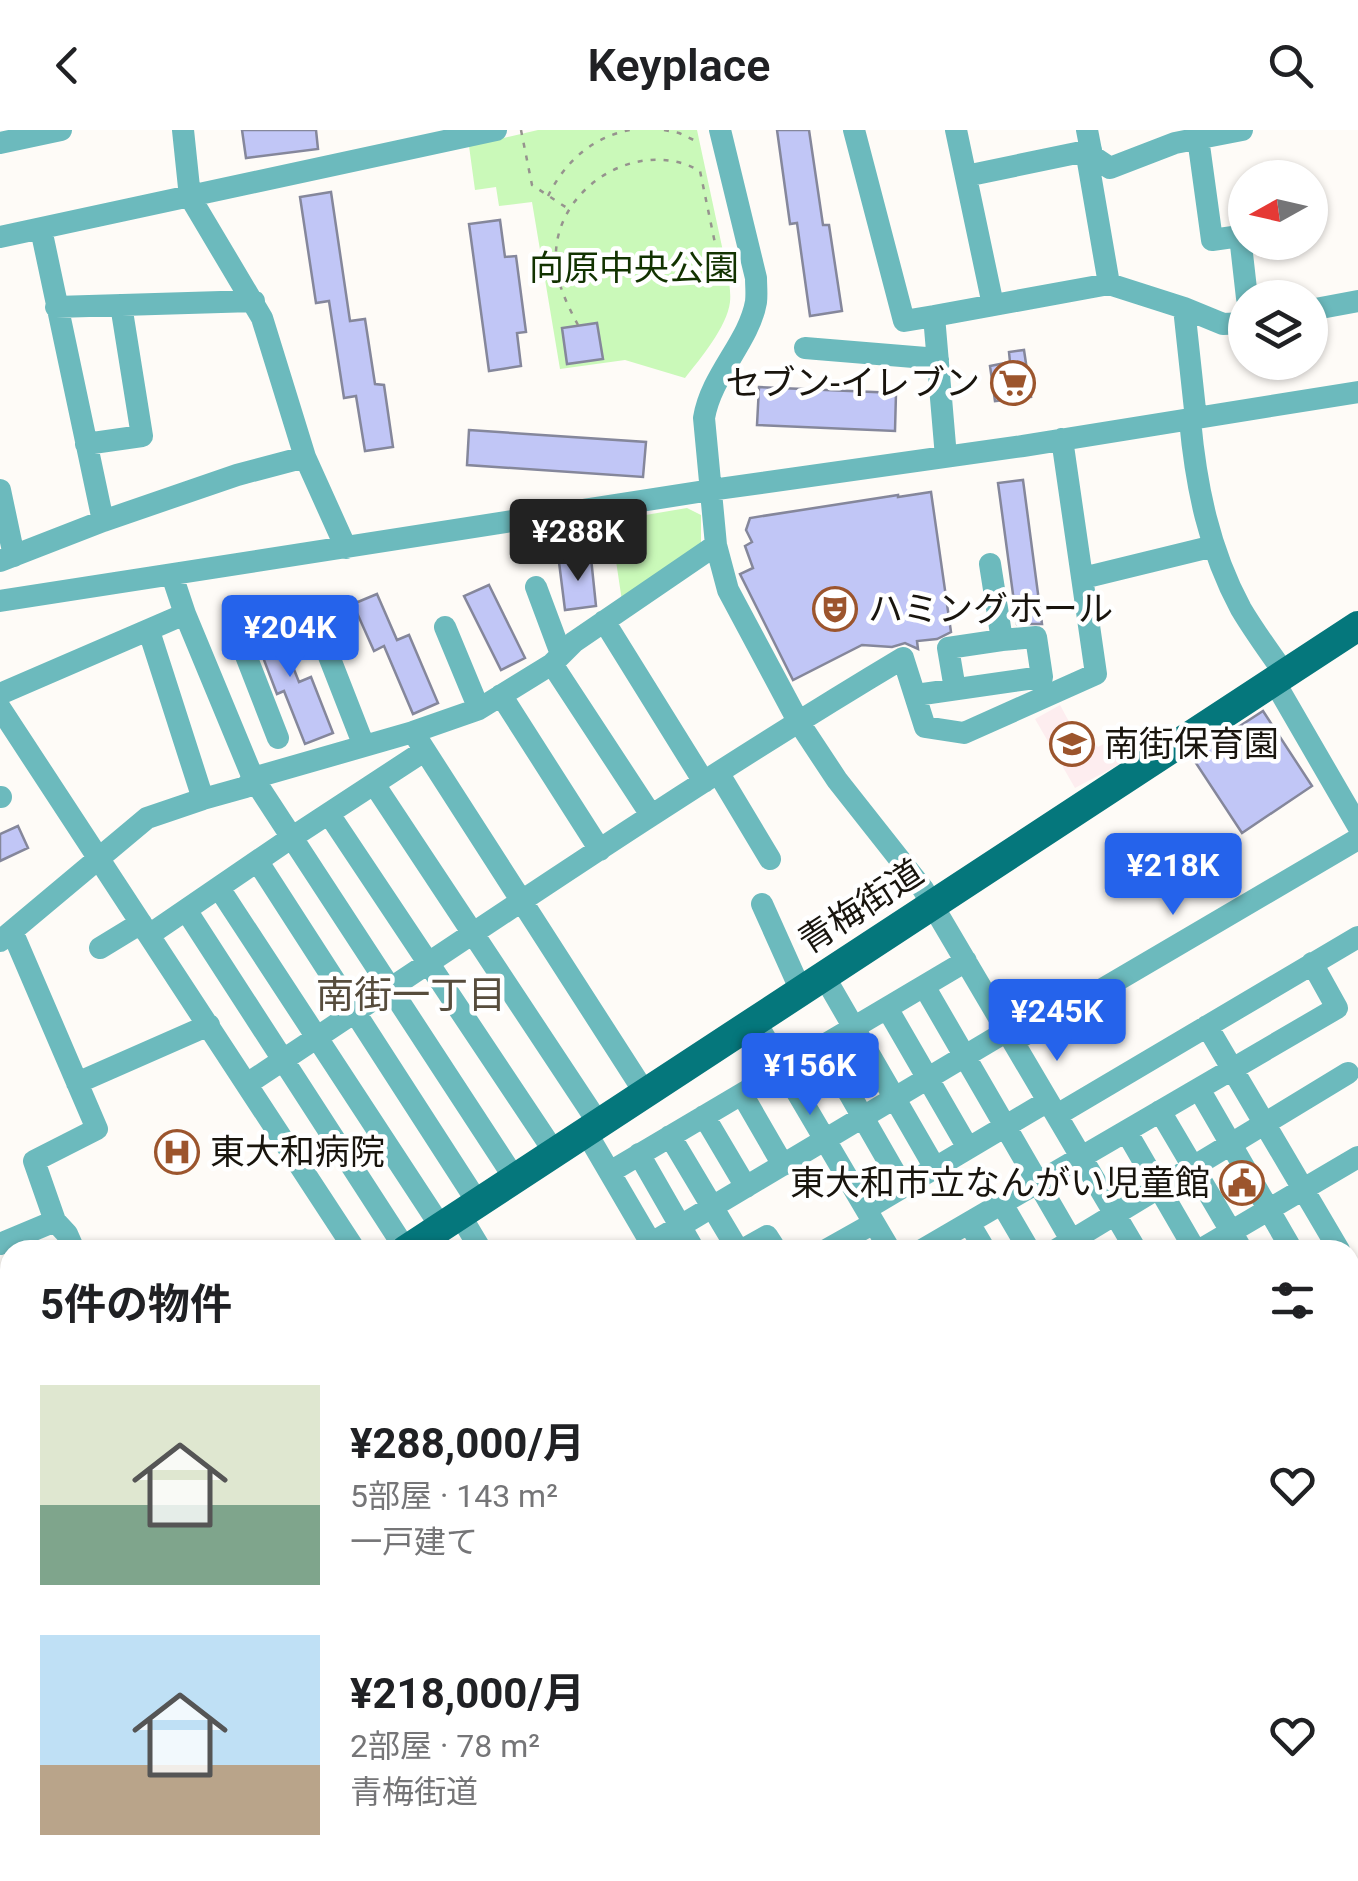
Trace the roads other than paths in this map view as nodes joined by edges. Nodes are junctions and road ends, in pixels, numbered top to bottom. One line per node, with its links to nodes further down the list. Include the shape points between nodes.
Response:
1 (62, 130): 7 (street)
2 (183, 130): 12 (street)
3 (496, 130): 12 (street)
4 (854, 130): 24 (street, via 904,320)
5 (956, 130): 11 (street)
6 (1242, 130): 9 (street)
7 (12, 137)
8 (710, 137): 35 (street, via 756,278 756,303 707,400)
9 (1198, 138): 10 (street, via 1110,168); 15 (street, via 1212,240 1240,236)
10 (1090, 145): 11 (street); 16 (street)
11 (966, 176): 20 (street)
12 (190, 196): 13 (street); 18 (street)
13 (41, 229): 14 (street); 22 (street)
14 (0, 237)
15 (1245, 280)
16 (1109, 284): 20 (street); 23 (street)
17 (1358, 300): 21 (street)
18 (254, 301): 19 (street); 32 (street)
19 (121, 305): 22 (street); 31 (street, via 142,436)
20 (993, 305): 24 (street)
21 (1328, 306)
22 (56, 307): 31 (street)
23 (1184, 308): 25 (street); 29 (street)
24 (934, 316): 27 (street)
25 (1228, 324)
26 (805, 348): 27 (street)
27 (938, 358): 33 (street)
28 (1358, 392): 29 (street)
29 (1193, 420): 30 (street); 38 (street, via 1194,467)
30 (1062, 439): 33 (street); 43 (street)
31 (86, 444): 36 (street)
32 (306, 457): 36 (street); 39 (street)
33 (946, 458): 35 (street)
34 (0, 490): 40 (street)
35 (711, 490): 37 (street); 39 (street)
36 (103, 521): 40 (street)
37 (716, 545): 48 (street); 64 (street, via 728,590)
38 (1214, 546): 43 (street); 55 (street)
39 (346, 548): 42 (street)
40 (7, 559)
41 (990, 564): 53 (street)
42 (172, 575): 45 (street); 46 (street)
43 (1084, 578): 59 (street, via 1096,674 964,733 926,727)
44 (536, 587): 54 (street)
45 (0, 601)
46 (185, 614): 52 (street); 61 (street)
47 (314, 618): 67 (street)
48 (604, 621): 54 (street); 69 (street)
49 (234, 625): 56 (street)
50 (1358, 626): 55 (main road, 青梅街道)
51 (445, 628): 63 (street)
52 (149, 631): 58 (street); 71 (street)
53 (1002, 640): 57 (street, via 948,648); 57 (street, via 1036,638 1042,676)
54 (557, 659): 60 (street); 73 (street)
55 (1280, 678): 74 (street); 84 (main road, 青梅街道)
56 (257, 685): 61 (street); 65 (street)
57 (955, 689): 59 (street)
58 (0, 694)
59 (916, 695): 64 (street, via 903,658)
60 (501, 696): 63 (street); 77 (street)
61 (220, 699): 68 (street)
62 (0, 708): 78 (street)
63 (478, 709): 66 (street)
64 (798, 722): 69 (street); 84 (street)
65 (278, 738)
66 (418, 742): 67 (street); 70 (street); 82 (street)
67 (364, 746): 68 (street)
68 (253, 778): 71 (street, via 246,787); 75 (street)
69 (711, 778): 73 (street); 79 (street)
70 (374, 784): 72 (street); 87 (street)
71 (203, 799): 78 (street, via 148,818)
72 (329, 814): 75 (street); 92 (street)
73 (650, 816): 77 (street)
74 (1358, 826)
75 (291, 838): 80 (street); 96 (street)
76 (1358, 839): 103 (street)
77 (600, 850): 82 (street)
78 (99, 859): 86 (street); 88 (street)
79 (770, 859)
80 (258, 862): 81 (street); 98 (street)
81 (219, 888): 85 (street); 104 (street)
82 (522, 902): 87 (street); 115 (street)
83 (762, 904): 94 (street)
84 (933, 905): 91 (street); 94 (main road, 青梅街道)
85 (186, 910): 86 (street); 107 (street)
86 (145, 929): 90 (street); 100 (street)
87 (472, 935): 92 (street); 124 (street)
88 (6, 936): 112 (street)
89 (1358, 936): 93 (street)
90 (100, 948)
91 (966, 961): 95 (street); 103 (street)
92 (430, 963): 96 (street); 130 (street)
93 (1312, 963): 101 (street); 109 (street, via 1338,1008)
94 (813, 984): 99 (main road, 青梅街道); 102 (street)
95 (924, 986): 97 (street); 106 (street)
96 (390, 989): 98 (street); 138 (street)
97 (887, 1008): 102 (street); 111 (street)
98 (354, 1013): 104 (street); 148 (street)
99 (756, 1021): 108 (street); 115 (main road, 青梅街道)
100 (208, 1025): 112 (street); 113 (street)
101 (1207, 1026): 109 (street); 118 (street)
102 (854, 1028): 105 (street); 117 (street)
103 (1011, 1036): 106 (street); 118 (street)
104 (318, 1038): 107 (street); 148 (street)
105 (822, 1046): 108 (street); 121 (street)
106 (965, 1056): 111 (street); 123 (street)
107 (283, 1060): 113 (street); 156 (street)
108 (784, 1069): 116 (street); 127 (street)
109 (1232, 1069): 114 (street); 122 (street)
110 (1348, 1073): 122 (street)
111 (928, 1078): 117 (street); 129 (street)
112 (77, 1083): 150 (street, via 97,1129 34,1161)
113 (247, 1084): 155 (street)
114 (1199, 1089): 119 (street); 128 (street)
115 (645, 1093): 124 (main road, 青梅街道)
116 (742, 1094): 120 (street); 134 (street)
117 (894, 1098): 121 (street); 136 (street)
118 (1052, 1108): 123 (street); 132 (street)
119 (1160, 1112): 125 (street); 135 (street)
120 (704, 1116): 126 (street); 140 (street)
121 (863, 1117): 127 (street); 141 (street)
122 (1264, 1123): 128 (street); 143 (street)
123 (1005, 1126): 129 (street); 139 (street)
124 (593, 1128): 130 (main road, 青梅街道); 137 (street)
125 (1126, 1131): 132 (street); 142 (street)
126 (670, 1136): 131 (street); 145 (street)
127 (826, 1139): 134 (street); 149 (street)
128 (1230, 1144): 135 (street); 146 (street)
129 (968, 1148): 136 (street)
130 (555, 1153): 138 (main road, 青梅街道)
131 (639, 1154): 137 (street); 152 (street)
132 (1082, 1157): 139 (street); 147 (street)
133 (1358, 1157): 143 (street)
134 (783, 1165): 140 (street)
135 (1193, 1167): 142 (street); 172 (street)
136 (935, 1168): 141 (street)
137 (610, 1172): 159 (street)
138 (515, 1179): 148 (main road, 青梅街道)
139 (1038, 1182): 144 (street); 168 (street)
140 (746, 1186): 145 (street)
141 (903, 1187): 149 (street)
142 (1159, 1188): 147 (street); 171 (street)
143 (1304, 1189): 146 (street); 175 (street)
144 (1002, 1204): 151 (street); 167 (street)
145 (713, 1206): 152 (street); 162 (street)
146 (1269, 1210): 173 (street); 174 (street)
147 (1115, 1214): 169 (street); 170 (street)
148 (460, 1215): 157 (main road, 青梅街道); 158 (street)
149 (870, 1216): 163 (street); 164 (street)
150 (54, 1221): 153 (street); 154 (street)
151 (969, 1223): 165 (street); 166 (street)
152 (680, 1226): 160 (street); 161 (street)
153 (9, 1240)
154 (70, 1240)
155 (348, 1240)
156 (400, 1240)
157 (421, 1240)
158 (475, 1240)
159 (645, 1240)
160 (660, 1240)
161 (688, 1240)
162 (734, 1240)
163 (839, 1240)
164 (884, 1240)
165 (939, 1240)
166 (979, 1240)
167 (1023, 1240)
168 (1065, 1240)
169 (1078, 1240)
170 (1130, 1240)
171 (1191, 1240)
172 (1235, 1240)
173 (1237, 1240)
174 (1286, 1240)
175 (1336, 1240)

